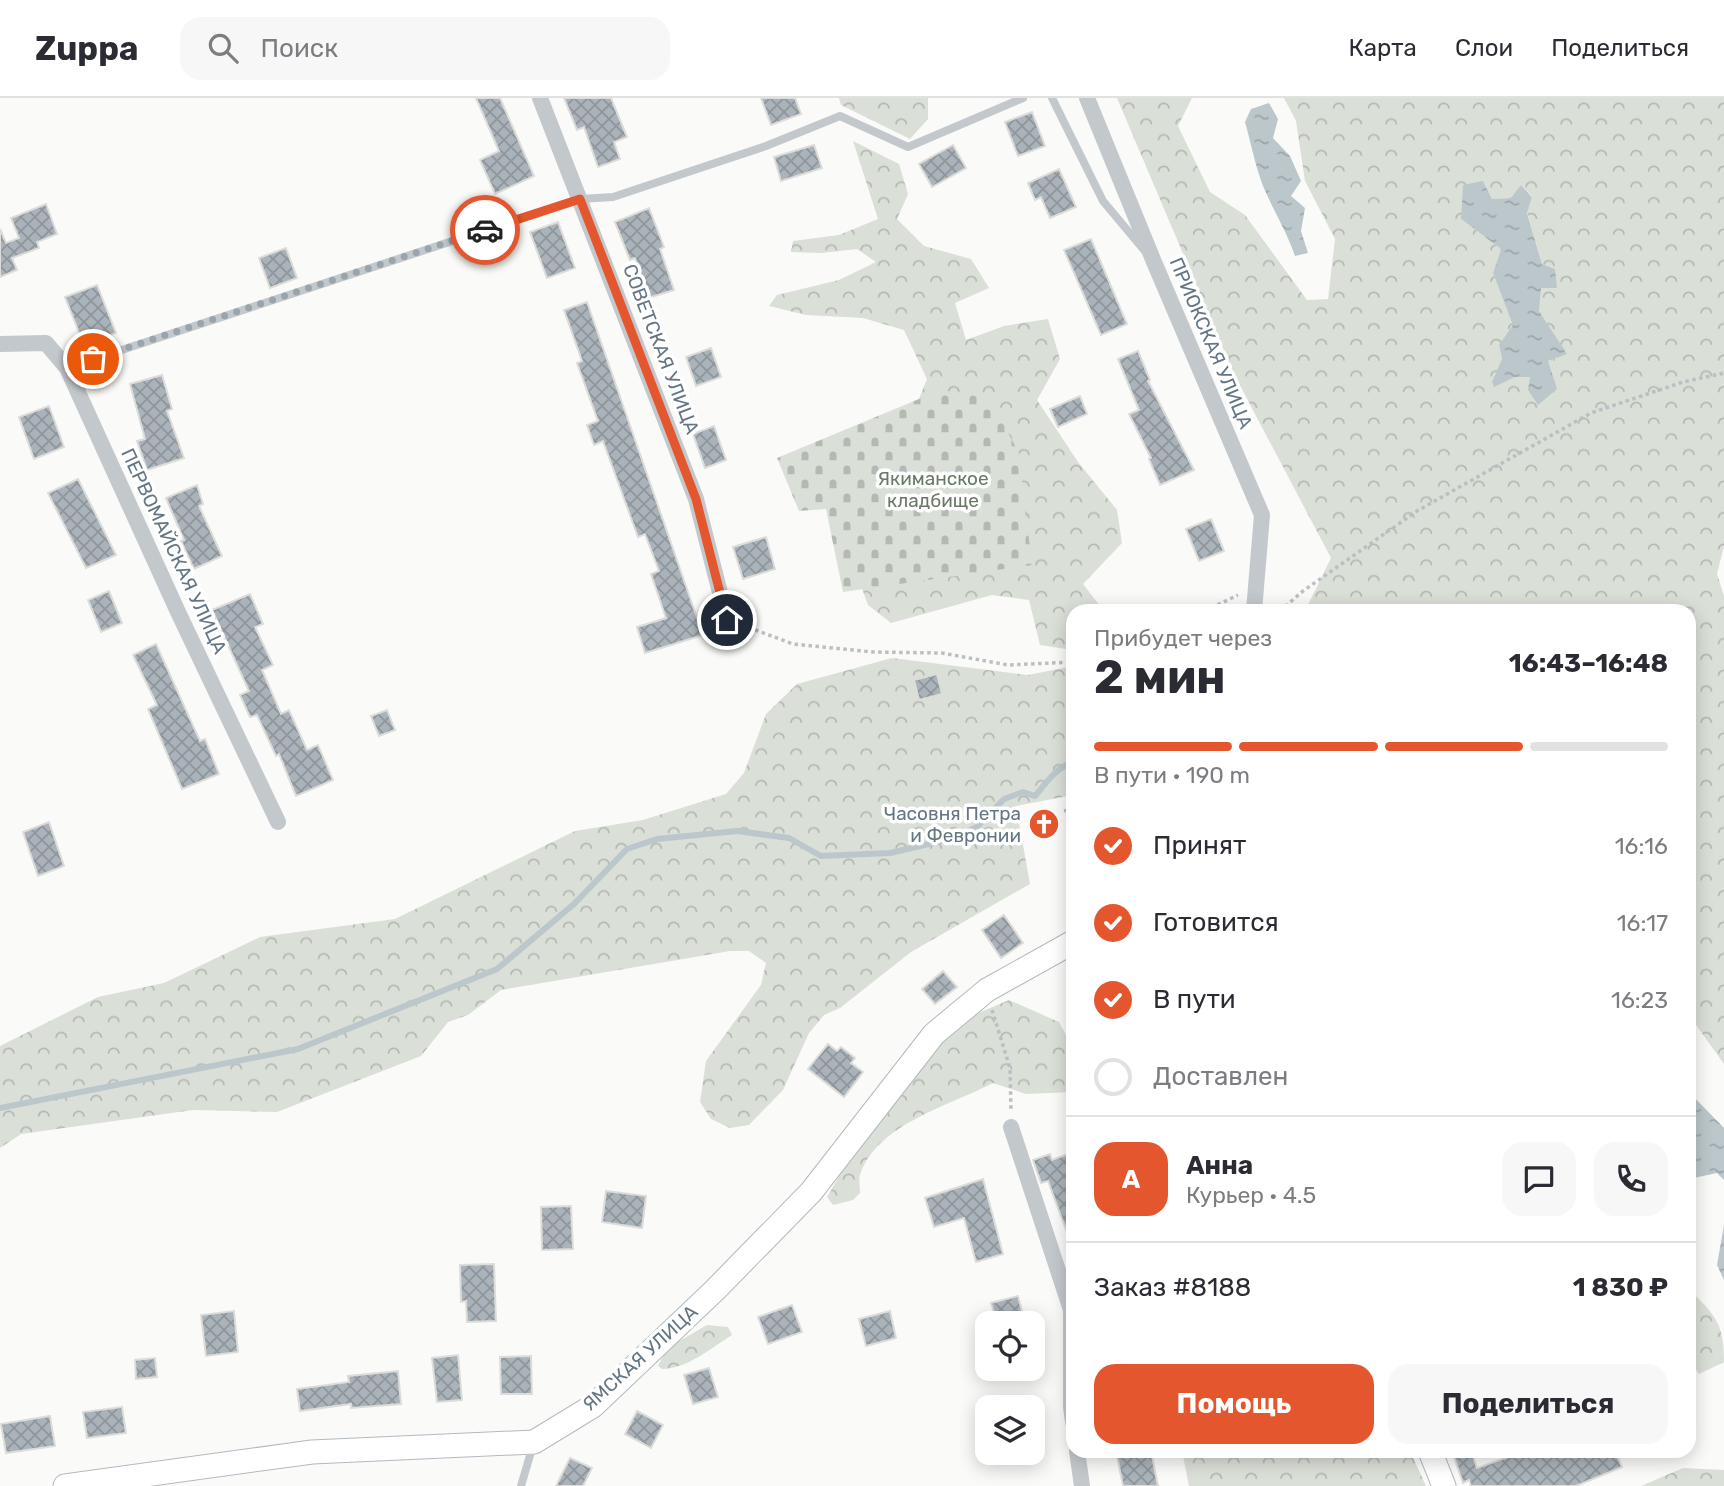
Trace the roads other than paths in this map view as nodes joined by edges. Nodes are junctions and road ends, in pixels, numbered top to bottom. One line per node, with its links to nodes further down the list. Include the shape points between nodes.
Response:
1 (541, 98): 5 (street, СОВЕТСКАЯ УЛИЦА)
2 (1023, 98): 5 (lane, via 908,147 840,116 614,197)
3 (1052, 98): 6 (lane, via 1103,201)
4 (1087, 98): 6 (street, ПРИОКСКАЯ УЛИЦА)
5 (580, 199): 8 (lane); 10 (street, СОВЕТСКАЯ УЛИЦА, via 696,499)
6 (1154, 262): 9 (street, ПРИОКСКАЯ УЛИЦА, via 1262,515)
7 (0, 344): 8 (street, ПЕРВОМАЙСКАЯ УЛИЦА, via 46,343)
8 (67, 368): 11 (street, ПЕРВОМАЙСКАЯ УЛИЦА)
9 (1255, 604)
10 (727, 620)
11 (278, 822)
12 (1066, 946): 15 (street, ЯМСКАЯ УЛИЦА, via 986,990 934,1034 811,1192 715,1290 593,1406)
13 (1011, 1127): 14 (street)
14 (1066, 1295)
15 (534, 1442): 18 (street, ЯМСКАЯ УЛИЦА, via 312,1452); 19 (lane)
16 (1078, 1458): 20 (street)
17 (1433, 1458): 21 (street)
18 (65, 1486)
19 (522, 1486)
20 (1082, 1486)
21 (1444, 1486)

